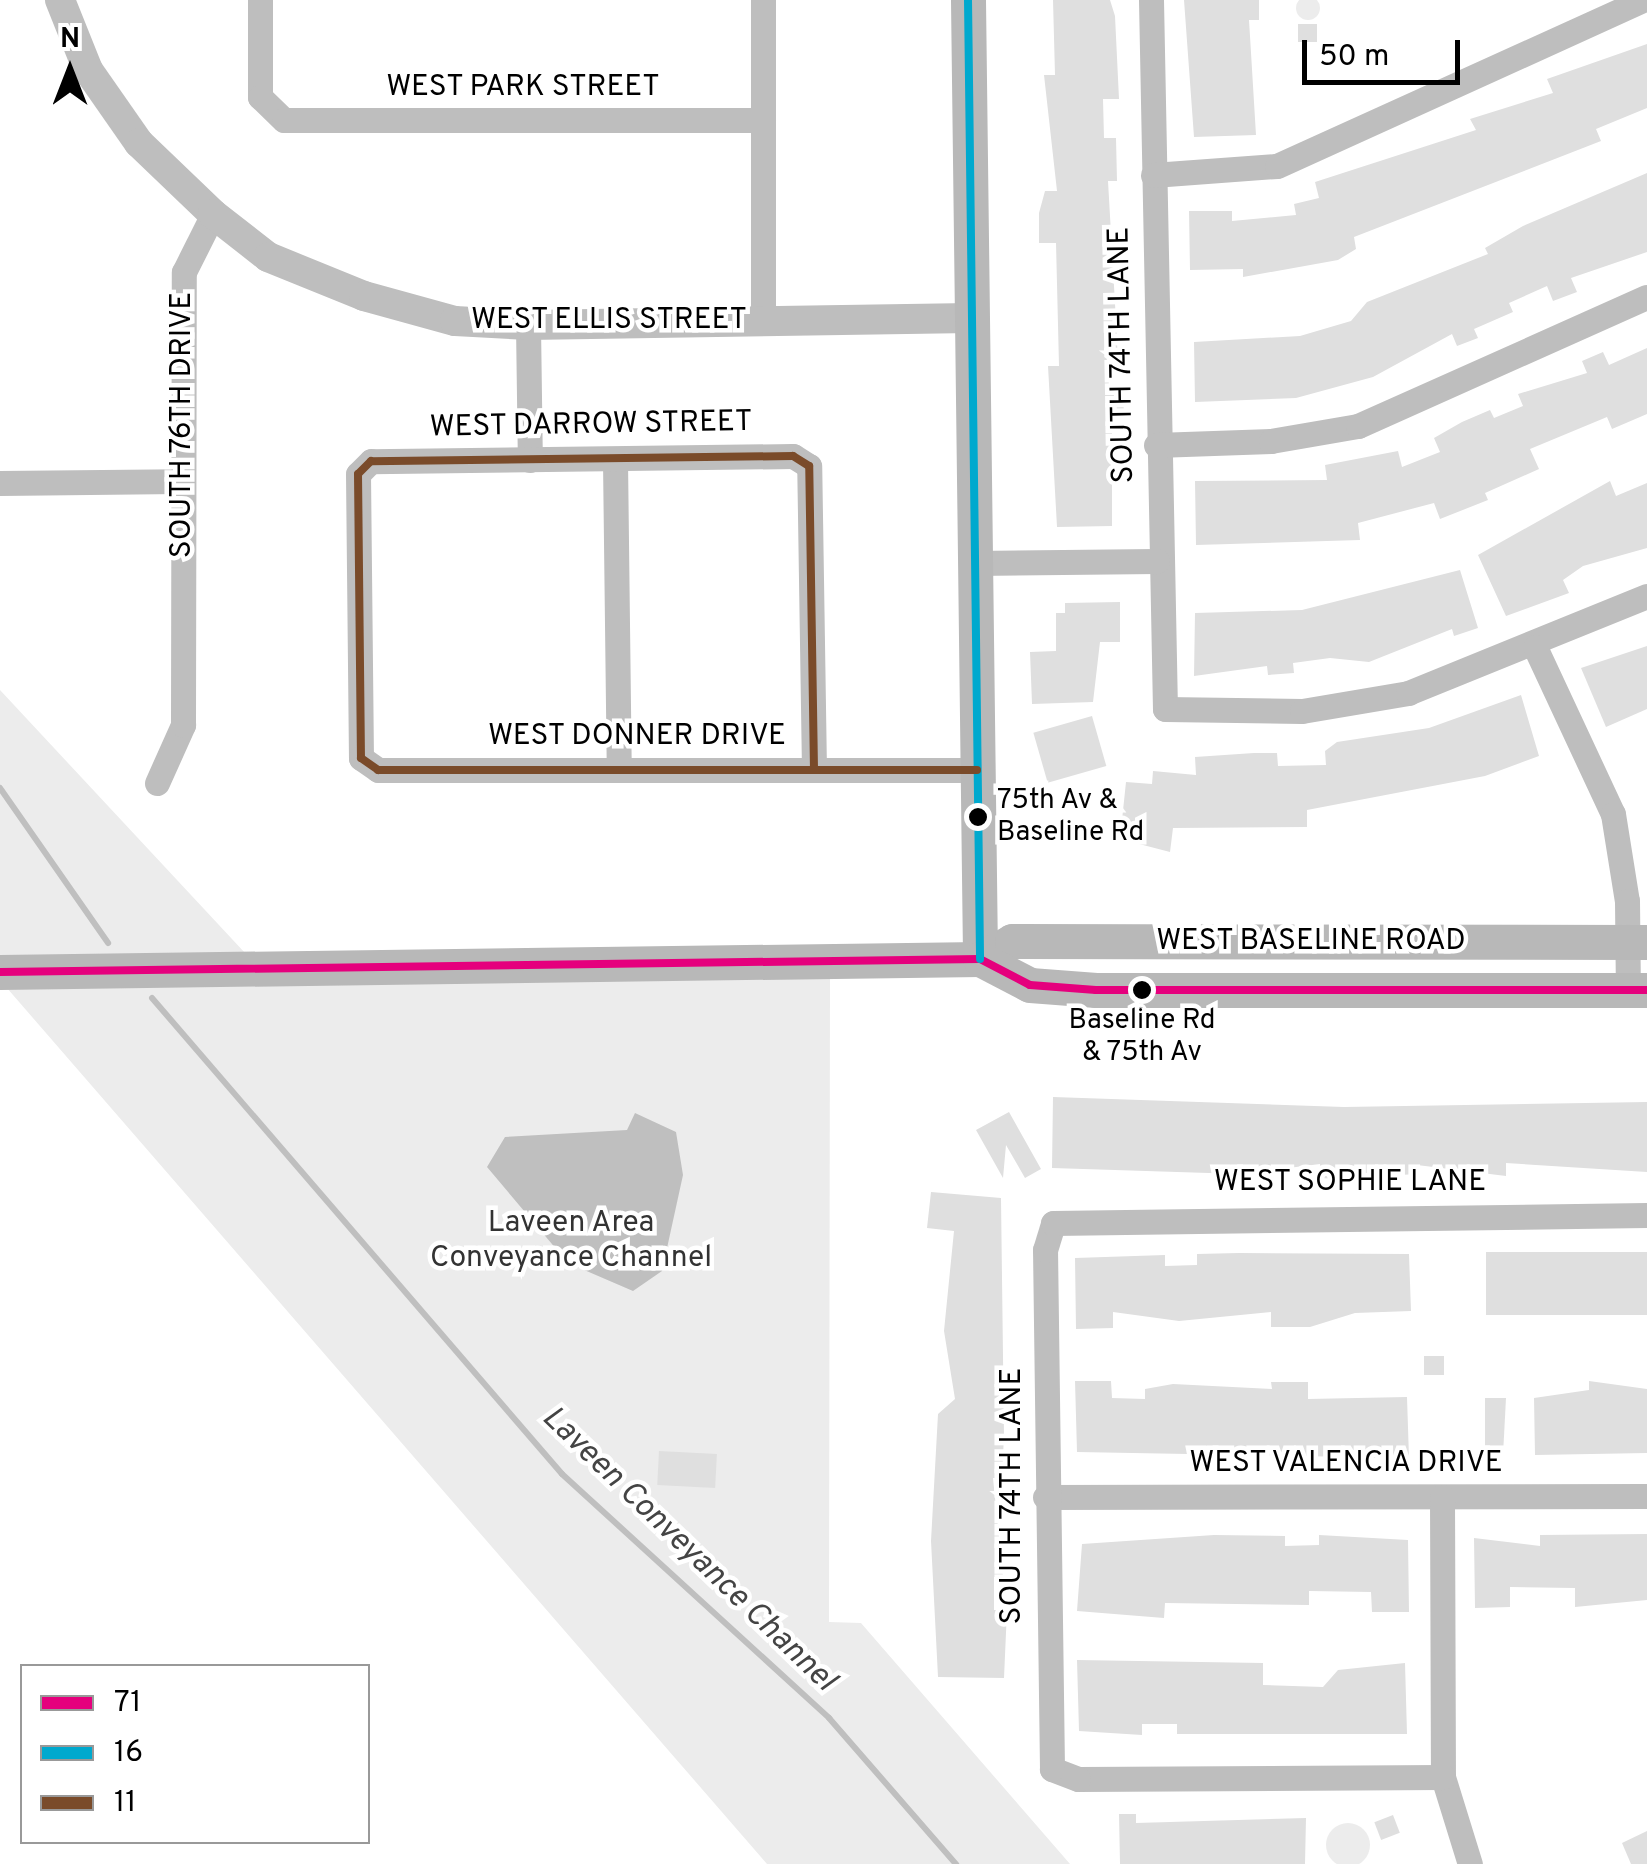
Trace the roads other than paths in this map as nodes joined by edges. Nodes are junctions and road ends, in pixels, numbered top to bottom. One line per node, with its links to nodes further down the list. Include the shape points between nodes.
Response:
1 (60, 0): 9 (street, via 88,70 139,143)
2 (260, 0): 7 (street, WEST PARK STREET, via 260,97 284,120)
3 (763, 0): 7 (street)
4 (968, 0): 11 (main road)
5 (1151, 0): 8 (street, SOUTH 74TH LANE)
6 (1644, 0): 8 (street, via 1277,166)
7 (764, 120): 12 (street)
8 (1153, 175): 14 (street, SOUTH 74TH LANE)
9 (213, 214): 13 (street, WEST ELLIS STREET, via 268,257 364,296 455,321); 17 (street, SOUTH 76TH DRIVE, via 184,272)
10 (1647, 296): 14 (street, via 1358,426 1272,441)
11 (971, 318): 12 (street, WEST ELLIS STREET); 20 (main road)
12 (762, 321): 13 (street, WEST ELLIS STREET)
13 (528, 325): 15 (street)
14 (1156, 445): 19 (street, SOUTH 74TH LANE)
15 (530, 460): 16 (street, WEST DARROW STREET); 23 (street, WEST DARROW STREET, via 370,462 358,474)
16 (615, 460): 24 (street); 25 (street, WEST DARROW STREET, via 793,456 809,466)
17 (179, 481): 18 (street); 27 (street, SOUTH 76TH DRIVE, via 183,724)
18 (0, 483)
19 (1157, 561): 20 (street); 22 (street, SOUTH 74TH LANE, via 1165,710 1232,715 1354,704)
20 (974, 563): 26 (main road)
21 (1647, 596): 22 (street)
22 (1535, 647): 28 (street, via 1613,814)
23 (362, 758): 24 (street, WEST DONNER DRIVE, via 378,770)
24 (618, 767): 25 (street, WEST DONNER DRIVE)
25 (814, 770): 26 (street, WEST DONNER DRIVE)
26 (978, 770): 29 (main road)
27 (156, 783)
28 (1637, 942): 29 (main road, WEST BASELINE ROAD, via 1012,940); 31 (street)
29 (980, 959): 30 (main road, WEST BASELINE ROAD); 31 (main road, WEST BASELINE ROAD, via 1030,985 1096,990)
30 (0, 972)
31 (1637, 990)
32 (1647, 1215): 33 (street, WEST SOPHIE LANE)
33 (1053, 1223): 34 (street, SOUTH 74TH LANE, via 1045,1250)
34 (1045, 1496): 36 (street, WEST VALENCIA DRIVE); 37 (street, SOUTH 74TH LANE, via 1052,1769 1078,1779)
35 (1647, 1496): 36 (street, WEST VALENCIA DRIVE)
36 (1442, 1497): 37 (street)
37 (1443, 1777): 38 (street)
38 (1465, 1854)

